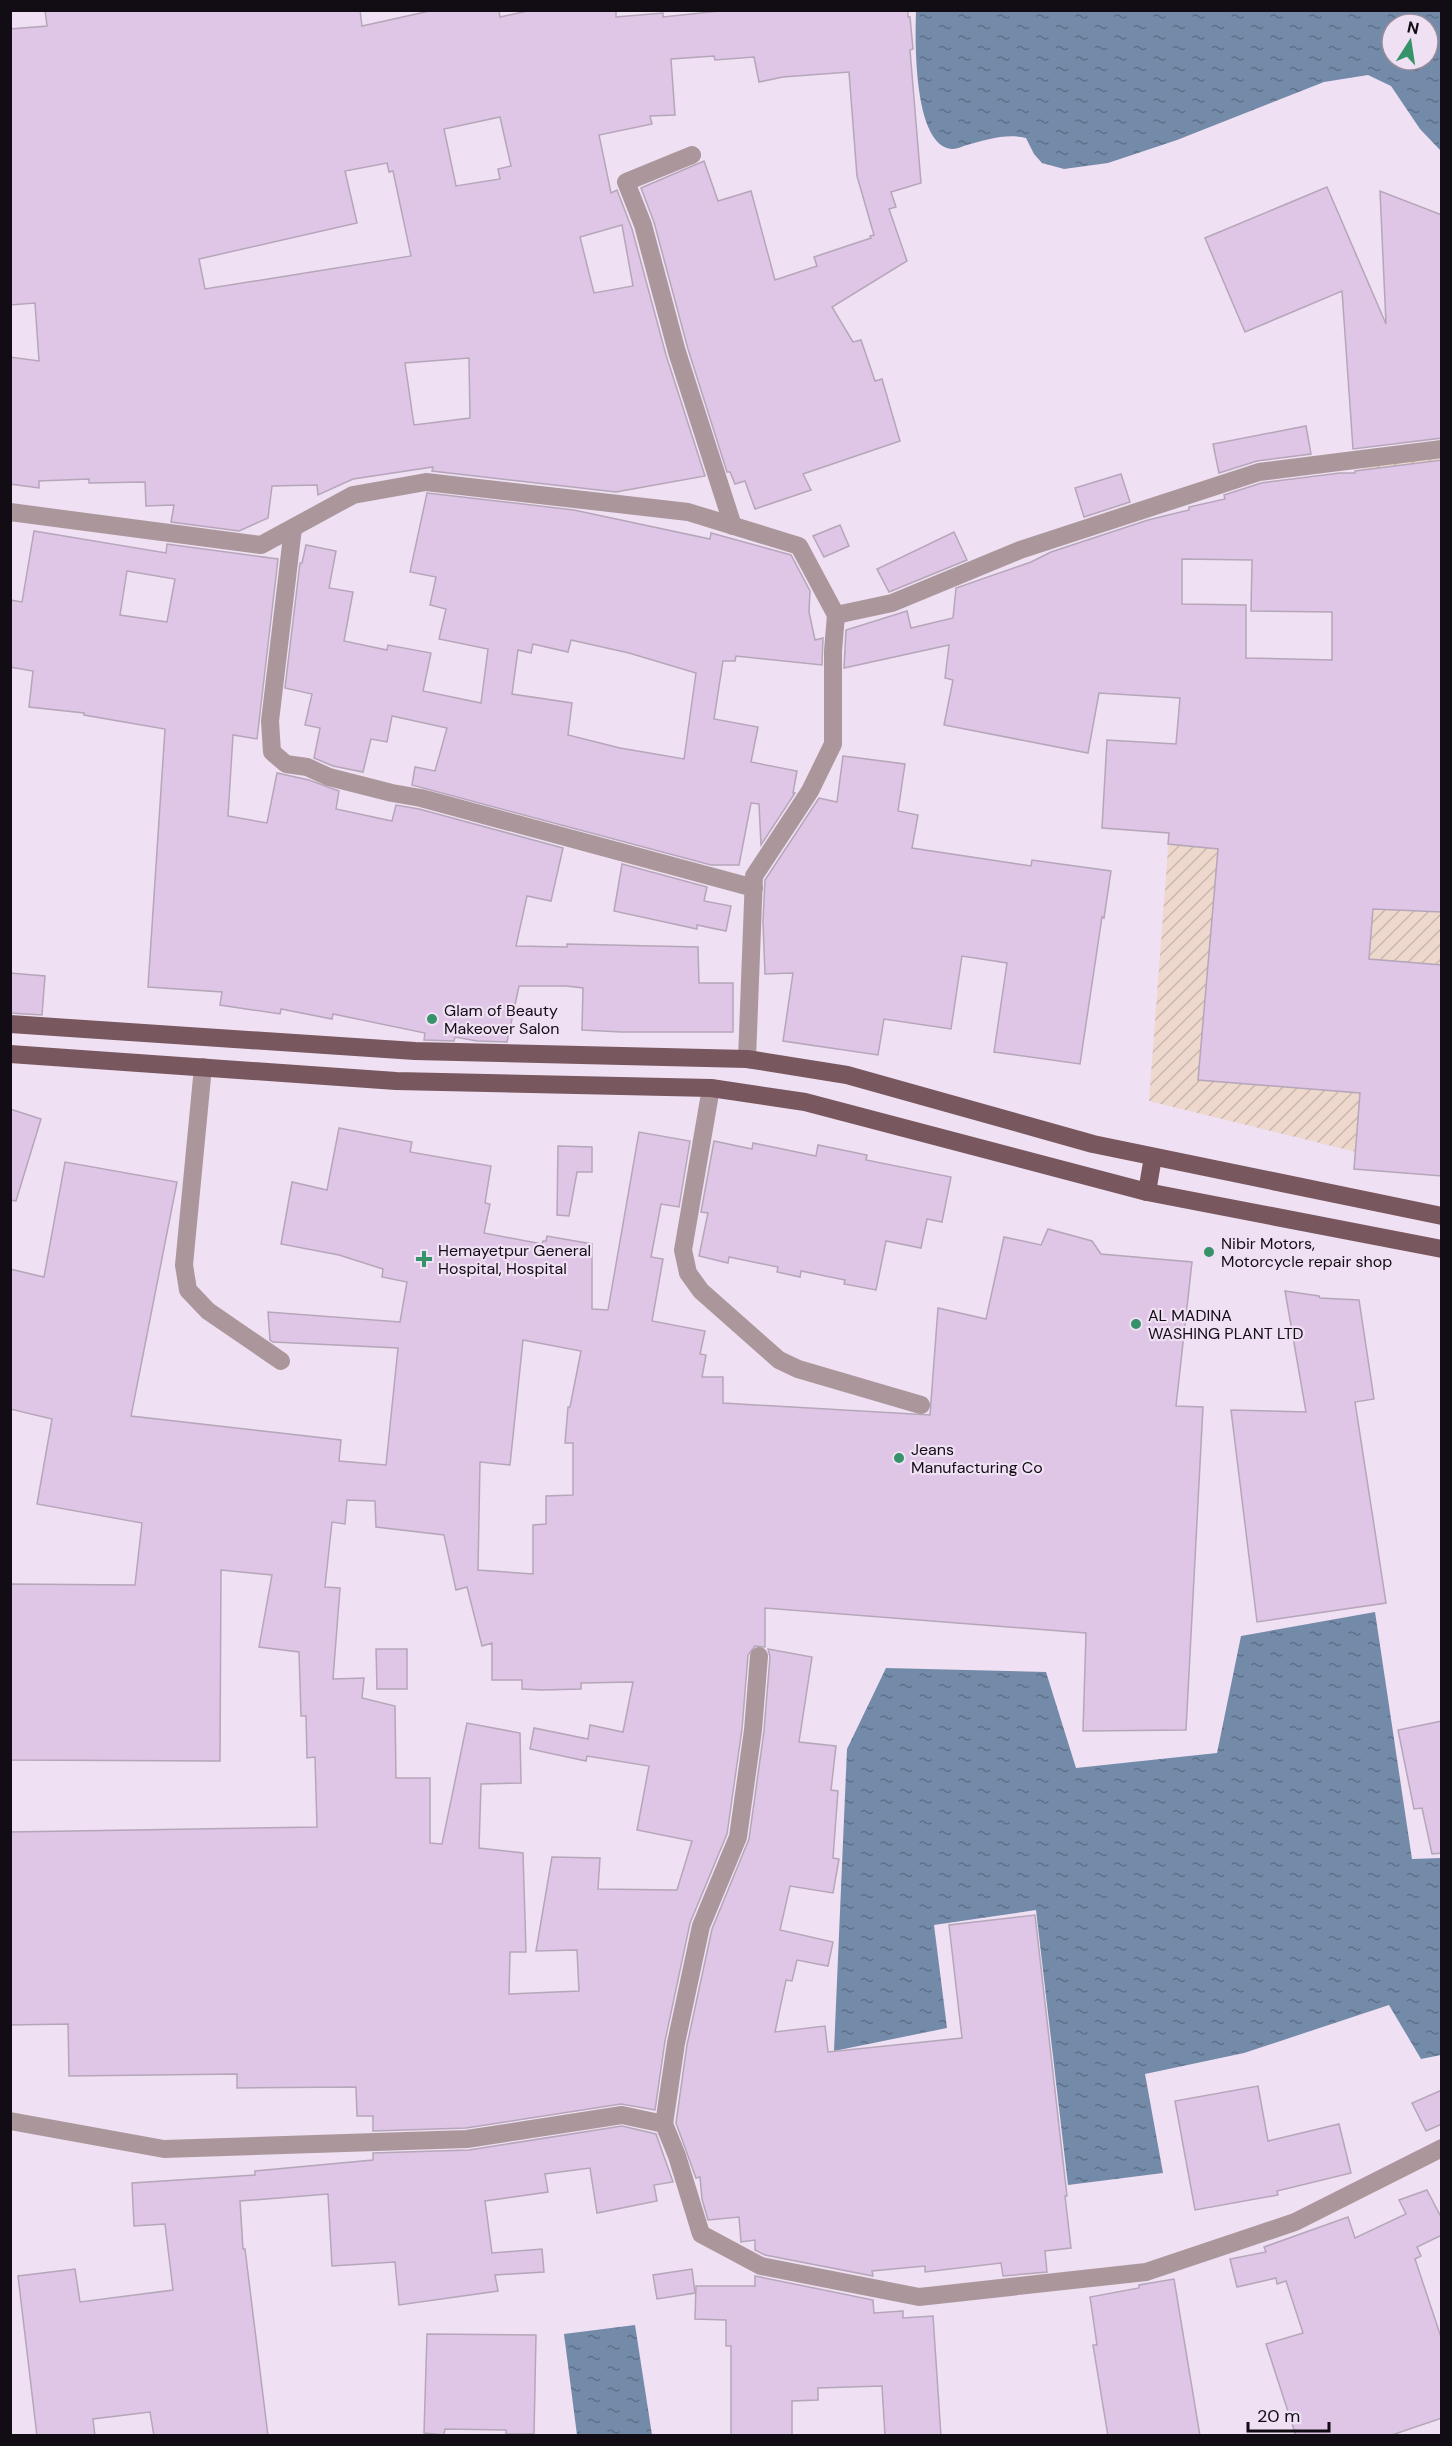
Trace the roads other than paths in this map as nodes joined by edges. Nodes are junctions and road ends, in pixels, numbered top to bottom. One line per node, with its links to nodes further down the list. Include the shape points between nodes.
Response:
1 (692, 155): 4 (street, via 626,182)
2 (1442, 449): 6 (street, via 1259,471 1020,550 892,603)
3 (10, 512): 5 (street, via 261,545)
4 (733, 526): 5 (street, via 688,512 426,482 353,495); 6 (street, via 799,546)
5 (293, 528): 7 (street, via 270,722 272,752 286,764)
6 (836, 615): 7 (street, via 833,744 810,791 754,876)
7 (754, 888): 10 (street)
8 (10, 1024): 10 (main road, via 415,1051)
9 (10, 1054): 11 (main road)
10 (747, 1059): 13 (main road, via 847,1075 1093,1144)
11 (203, 1067): 12 (main road, via 396,1081); 17 (street, via 184,1265 188,1290 208,1311)
12 (711, 1088): 14 (main road, via 804,1102); 18 (street, via 682,1250 688,1273 700,1291 779,1360)
13 (1154, 1157): 14 (main road); 15 (main road)
14 (1147, 1192): 16 (main road)
15 (1442, 1216)
16 (1442, 1249)
17 (281, 1361)
18 (921, 1405)
19 (759, 1656): 21 (street, via 738,1837 701,1926 676,2043)
20 (10, 2121): 21 (street, via 164,2149 467,2139 622,2115)
21 (664, 2124): 22 (street, via 701,2234 761,2266 919,2297 1146,2272 1295,2222)
22 (1442, 2148)

